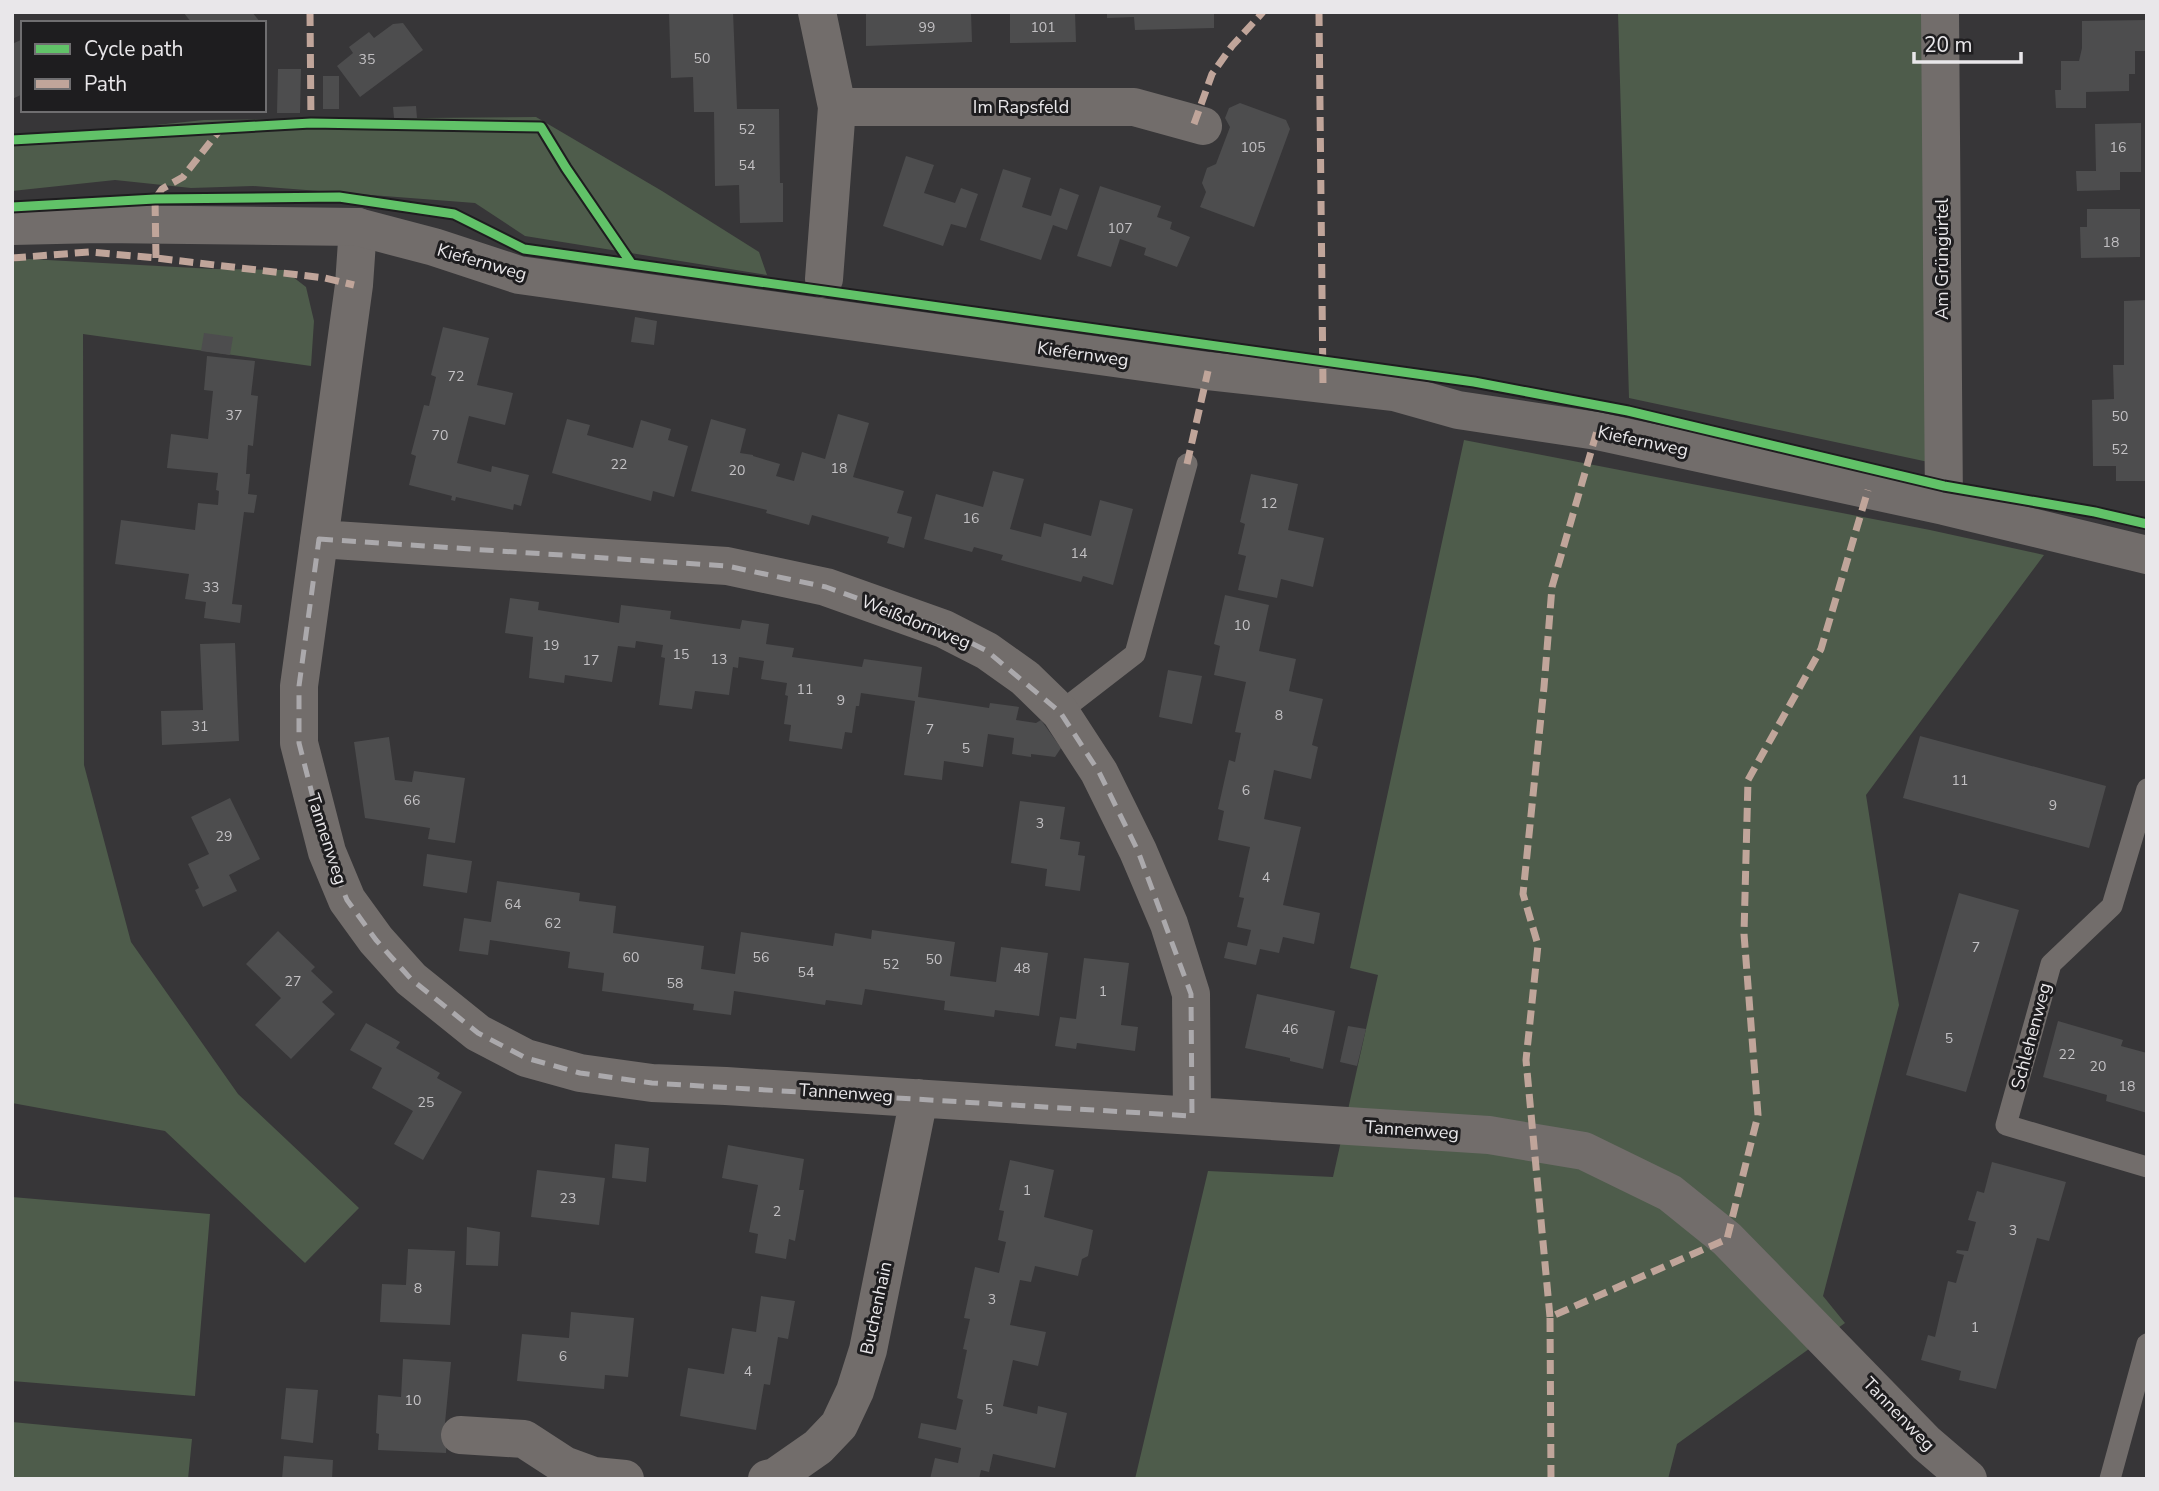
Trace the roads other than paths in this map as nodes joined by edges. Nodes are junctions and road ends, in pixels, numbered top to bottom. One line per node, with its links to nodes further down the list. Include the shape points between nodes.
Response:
1 (817, 12): 3 (street)
2 (1940, 12): 9 (street, Am Grüngürtel)
3 (837, 107): 4 (street, Im Rapsfeld, via 1134,107); 7 (street)
4 (1203, 126)
5 (12, 226): 6 (street, Kiefernweg)
6 (358, 227): 9 (street, Kiefernweg, via 519,275 1181,368 1394,392 1458,410 1597,431); 10 (street, Tannenweg)
7 (824, 279)
8 (1187, 464): 12 (lane, via 1135,654)
9 (1944, 506): 11 (street, Kiefernweg)
10 (319, 539): 12 (street, Weißdornweg, via 727,566 826,587 944,629 1025,678); 14 (street, Tannenweg, via 299,686 299,743 327,852 347,900 411,979 478,1033 526,1058 580,1073 652,1083)
11 (2147, 555)
12 (1060, 712): 15 (street, Weißdornweg, via 1099,772 1169,924 1191,994)
13 (2147, 789): 16 (lane, Schlehenweg, via 2112,906 2051,964 2006,1125)
14 (919, 1098): 15 (street, Tannenweg); 20 (street, Buchenhain, via 871,1336 855,1391 839,1425 818,1447)
15 (1192, 1116): 21 (street, Tannenweg, via 1489,1135 1584,1151 1670,1193 1727,1238 1926,1443)
16 (2147, 1167)
17 (2147, 1344): 22 (lane)
18 (460, 1435): 19 (street, via 524,1439 564,1465 594,1476)
19 (625, 1479)
20 (767, 1479)
21 (1968, 1479)
22 (2110, 1479)

